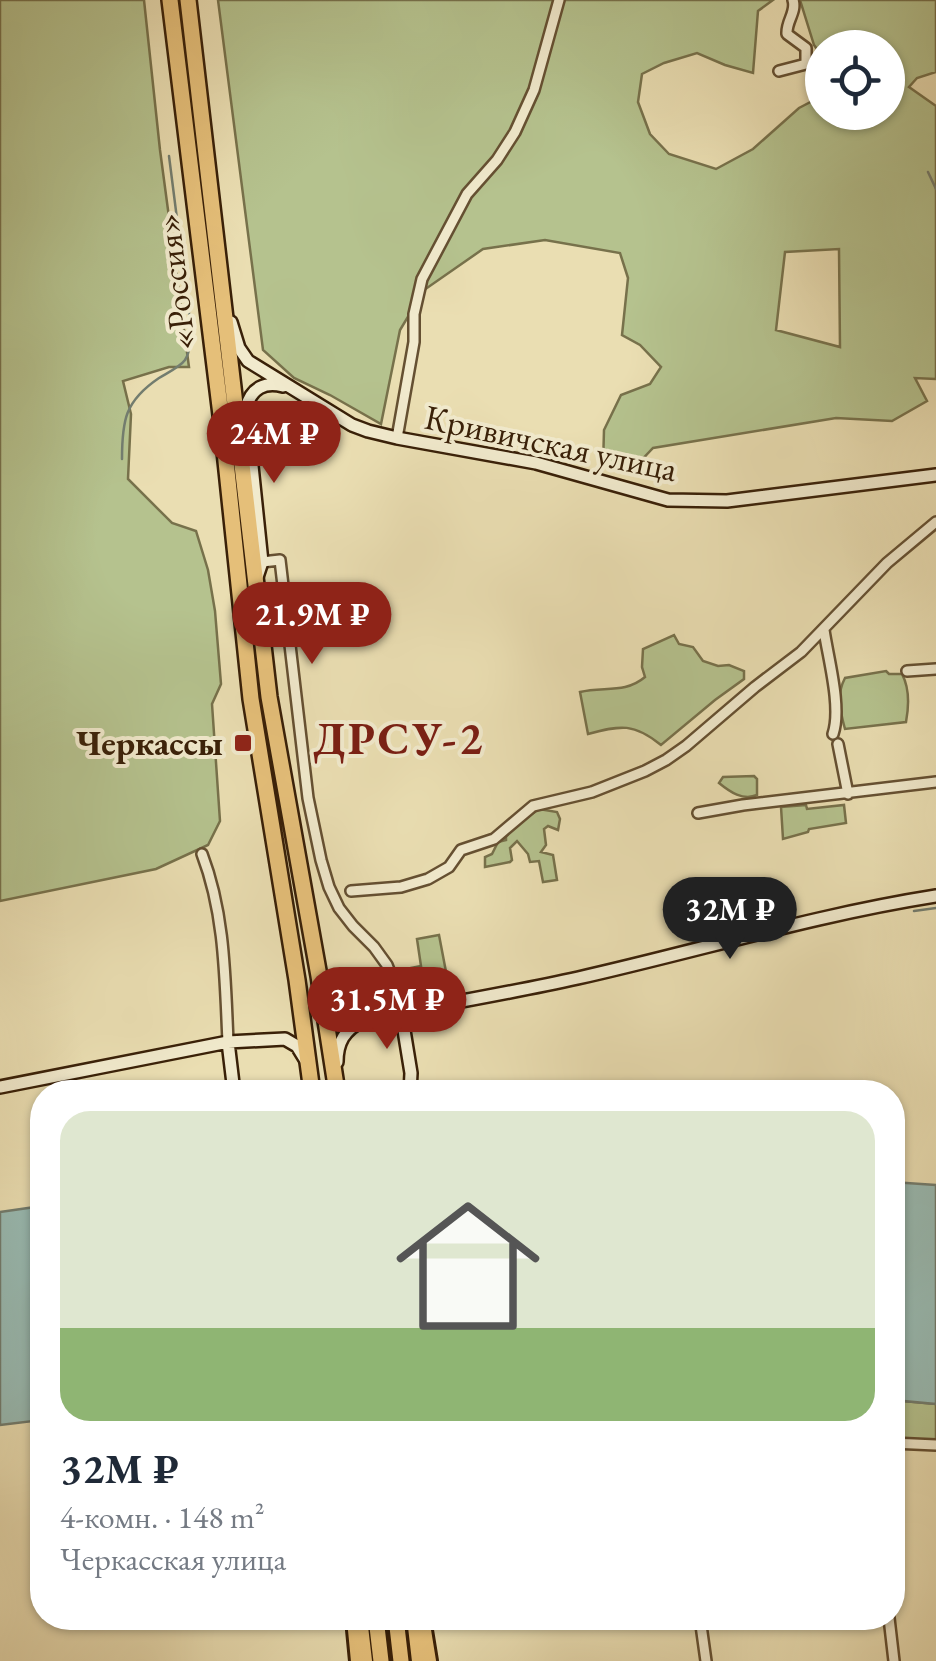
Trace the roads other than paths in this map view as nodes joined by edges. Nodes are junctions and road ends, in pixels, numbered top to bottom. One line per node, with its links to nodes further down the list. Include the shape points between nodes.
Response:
1 (170, 0): 23 (highway, «Россия», via 251,699)
2 (188, 0): 6 (highway, «Россия»)
3 (560, 0): 8 (street, via 515,132 467,194 422,279)
4 (793, 0): 5 (street, via 787,34 806,48 806,64)
5 (780, 71)
6 (223, 292): 7 (street, Кривичская улица, via 243,355); 12 (highway, «Россия»)
7 (292, 388): 8 (street, Кривичская улица, via 352,425); 11 (street, via 260,387 246,408)
8 (397, 438): 9 (street, Кривичская улица, via 536,463 684,501)
9 (936, 475)
10 (936, 522): 13 (street)
11 (262, 562): 12 (street); 24 (street, via 280,560 308,798 329,887 387,965)
12 (256, 579): 22 (highway, «Россия», via 272,715)
13 (824, 630): 17 (street); 20 (street, via 666,760 592,792 534,806 494,839 461,850 428,879)
14 (936, 668): 15 (street)
15 (907, 671)
16 (936, 782): 17 (street)
17 (848, 794): 18 (street)
18 (698, 814)
19 (202, 854): 27 (street, via 221,926)
20 (351, 891)
21 (936, 896): 24 (street)
22 (319, 976): 25 (street, via 334,1011); 32 (highway)
23 (297, 980): 26 (street, via 297,1023); 31 (highway, «Россия»)
24 (401, 1012): 25 (street); 34 (street)
25 (366, 1019): 33 (street, via 339,1044)
26 (277, 1038): 27 (street); 30 (street, via 302,1052)
27 (228, 1042): 28 (street); 29 (street)
28 (35, 1080)
29 (233, 1080)
30 (309, 1080)
31 (310, 1080)
32 (335, 1080)
33 (337, 1080)
34 (411, 1080)
35 (30, 1081): 36 (street)
36 (0, 1087)
37 (905, 1444): 38 (street)
38 (936, 1446)
39 (354, 1630): 47 (main road)
40 (362, 1630): 48 (main road)
41 (377, 1630): 49 (highway)
42 (397, 1630): 50 (highway)
43 (414, 1630): 51 (main road)
44 (425, 1630): 52 (main road)
45 (702, 1630): 53 (street)
46 (890, 1630): 54 (street)
47 (358, 1661)
48 (366, 1661)
49 (381, 1661)
50 (401, 1661)
51 (418, 1661)
52 (430, 1661)
53 (706, 1661)
54 (894, 1661)

